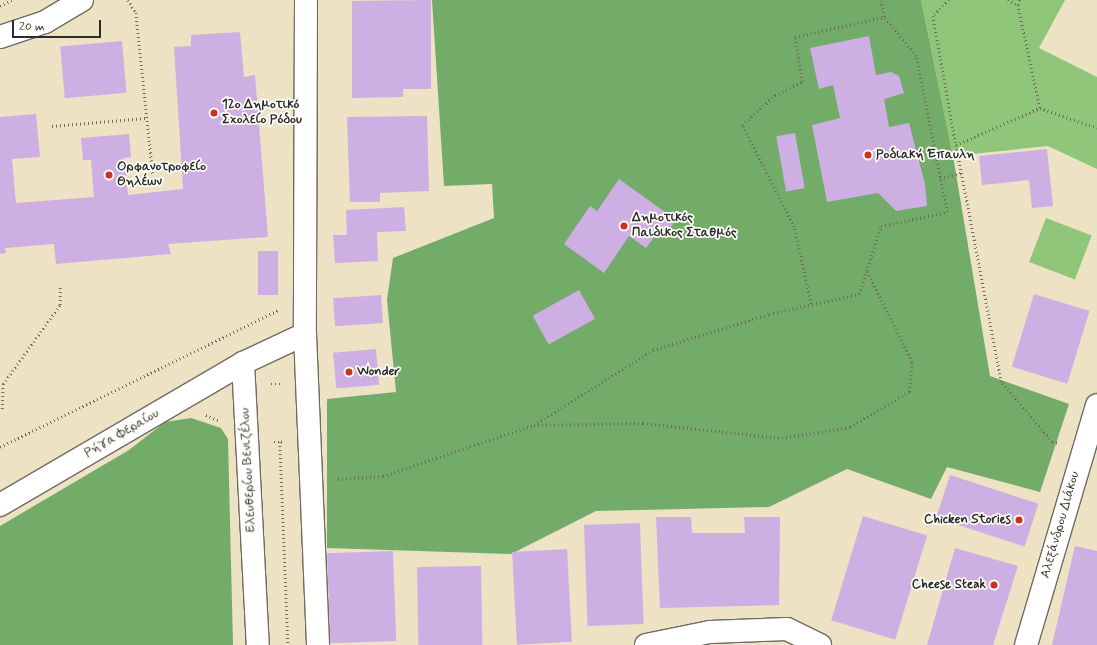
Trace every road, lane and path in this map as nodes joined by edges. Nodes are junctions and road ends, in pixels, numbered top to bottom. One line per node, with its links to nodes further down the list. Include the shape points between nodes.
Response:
1 (12, 0): 10 (path)
2 (82, 0): 12 (street, via 45,22)
3 (128, 0): 14 (path, via 136,13)
4 (306, 0): 25 (street)
5 (881, 0): 11 (path)
6 (949, 0): 17 (path, via 933,16)
7 (1008, 0): 9 (path)
8 (1020, 0): 9 (path)
9 (1018, 5): 13 (path)
10 (0, 6)
11 (884, 17): 20 (path, via 916,56); 23 (path, via 795,36 802,82 775,95 742,125 794,227)
12 (0, 37)
13 (1040, 108): 16 (path); 17 (path)
14 (146, 118): 15 (path); 19 (path)
15 (52, 126)
16 (1097, 128)
17 (956, 145): 18 (path)
18 (962, 173): 20 (path); 30 (path, via 1001,382)
19 (153, 175)
20 (940, 178): 21 (path, via 946,212 881,226)
21 (866, 271): 23 (path, via 860,294); 29 (path, via 912,362 909,392 850,427 782,438 643,423)
22 (60, 287): 28 (path, via 60,305 3,384)
23 (810, 305): 29 (path, via 769,314 653,350)
24 (279, 310): 31 (path)
25 (305, 334): 26 (street); 36 (street)
26 (243, 363): 34 (street, Ρήγα Φεραίου); 35 (street, Ελευθερίου Βενιζέλου)
27 (1097, 406): 32 (street, Αλεξάνδρου Διάκου)
28 (2, 409)
29 (534, 425): 33 (path, via 383,476)
30 (1052, 442)
31 (0, 447)
32 (1090, 448): 39 (street, Αλεξάνδρου Διάκου)
33 (332, 479)
34 (0, 505)
35 (258, 645)
36 (318, 645)
37 (646, 645): 38 (street, via 710,632 787,629)
38 (820, 645)
39 (1026, 645)

